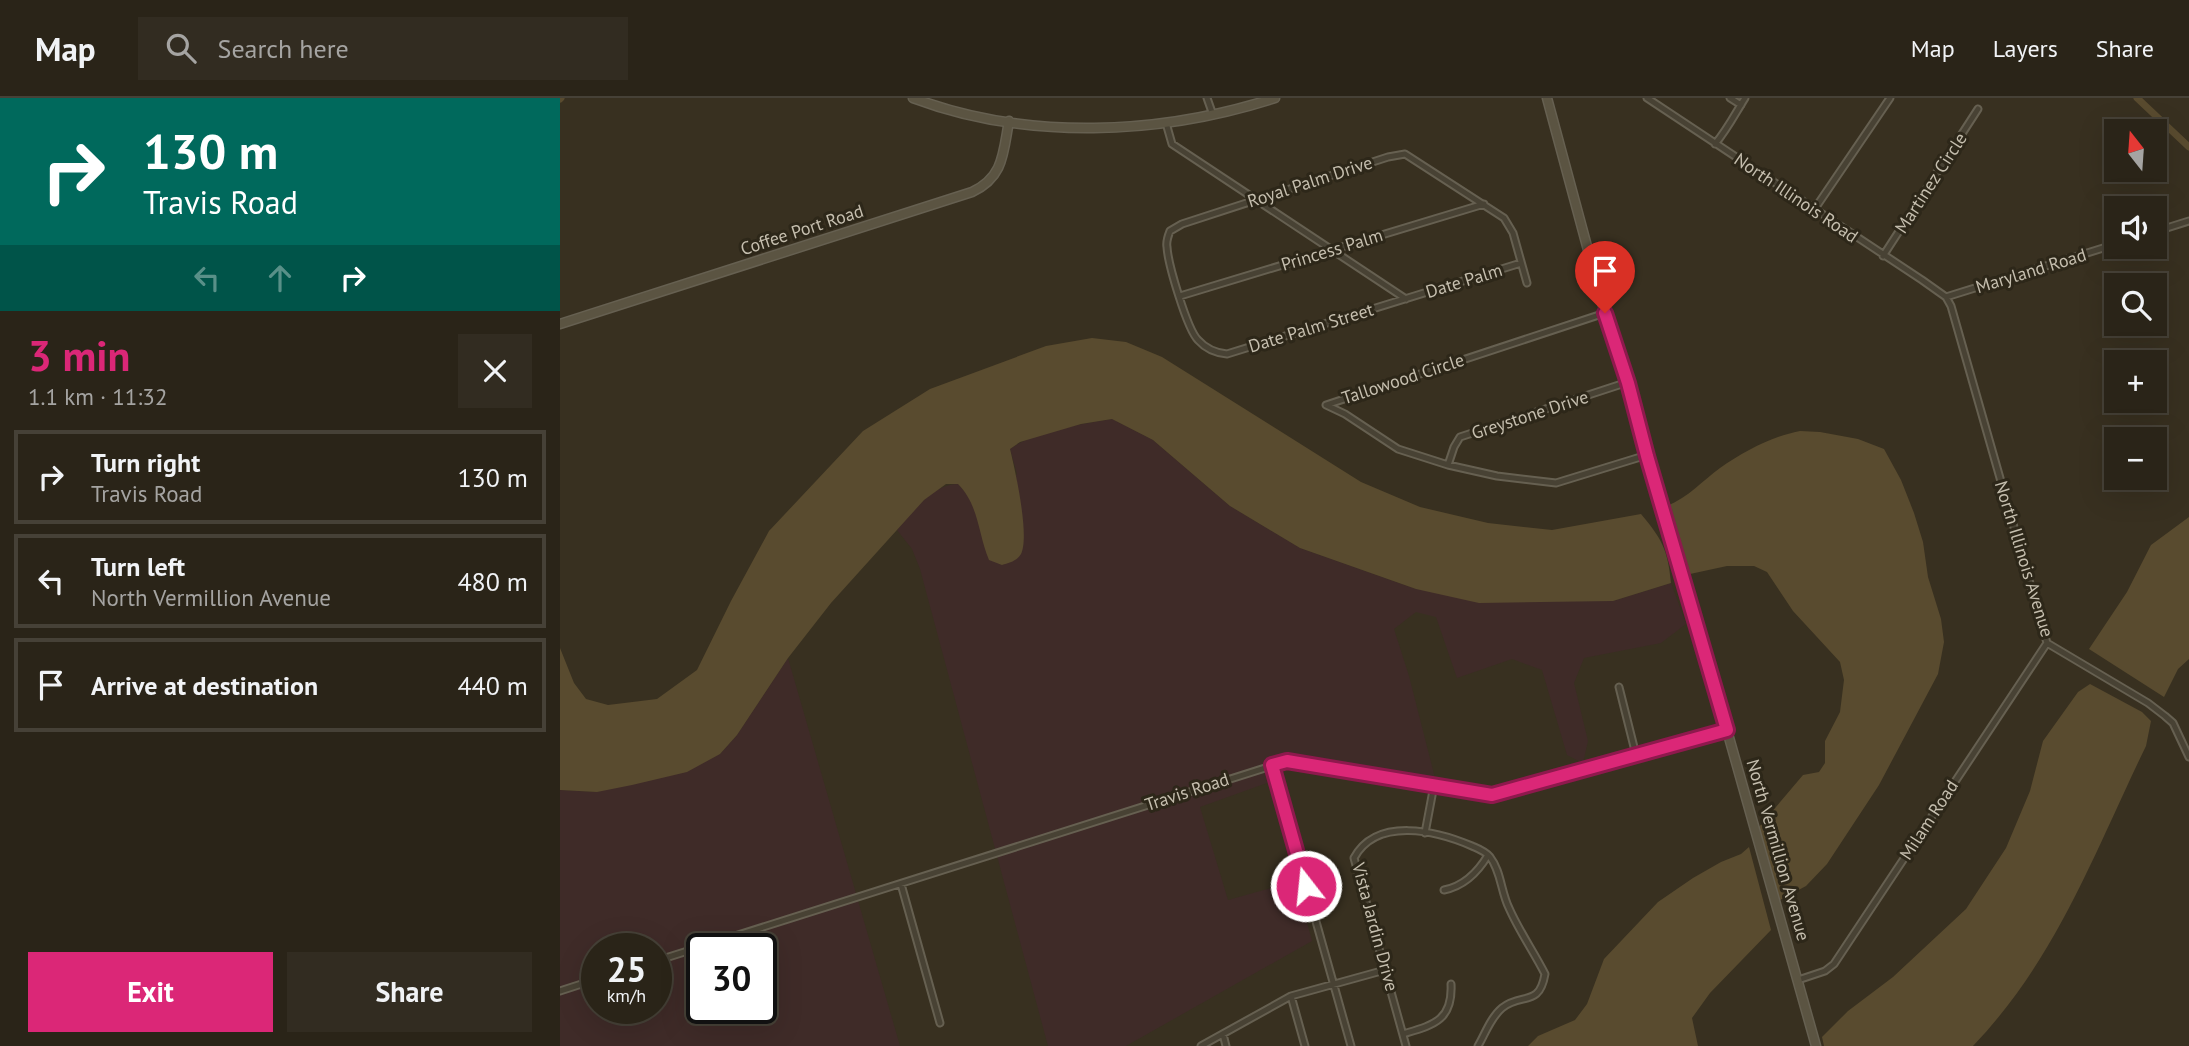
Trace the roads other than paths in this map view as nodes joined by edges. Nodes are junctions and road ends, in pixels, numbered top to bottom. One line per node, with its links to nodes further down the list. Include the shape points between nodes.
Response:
1 (913, 98): 12 (street, via 939,108)
2 (1208, 98): 11 (street)
3 (1275, 98): 11 (street)
4 (1547, 98): 28 (street, North Vermillion Avenue)
5 (1647, 98): 14 (street, North Illinois Road)
6 (1730, 98): 9 (street)
7 (1745, 98): 9 (street)
8 (1890, 98): 17 (street)
9 (1741, 105): 14 (street)
10 (1978, 109): 22 (street, Martinez Circle)
11 (1213, 115): 13 (street)
12 (1009, 121): 13 (street, via 1081,127); 29 (street, Coffee Port Road, via 994,178 972,192)
13 (1166, 123): 15 (street, via 1172,144)
14 (1715, 144): 17 (street, North Illinois Road)
15 (1256, 200): 16 (street, Royal Palm Drive, via 1405,154); 21 (street); 25 (street, Royal Palm Drive, via 1170,231 1166,244)
16 (1485, 204): 21 (street, Princess Palm); 23 (street, Royal Palm Drive, via 1504,218)
17 (1814, 209): 22 (street, North Illinois Road)
18 (2189, 221): 19 (street)
19 (2167, 228)
20 (2104, 248): 26 (street, Maryland Road)
21 (1332, 250): 25 (street, Princess Palm); 27 (street)
22 (1883, 257): 26 (street, North Illinois Road)
23 (1521, 263): 24 (street, Royal Palm Drive); 27 (street, Date Palm)
24 (1527, 283)
25 (1180, 296): 30 (street, Royal Palm Drive, via 1192,332)
26 (1946, 297): 34 (street, North Illinois Avenue)
27 (1406, 299): 30 (street, Date Palm Street, via 1227,354)
28 (1605, 313): 31 (street, North Vermillion Avenue); 33 (street, Tallowood Circle, via 1326,405 1398,449)
29 (560, 324)
30 (1216, 353)
31 (1628, 383): 32 (street, North Vermillion Avenue); 33 (street, Greystone Drive, via 1460,437)
32 (1647, 456): 33 (street, Tallowood Circle, via 1556,483); 36 (street, North Vermillion Avenue)
33 (1448, 465)
34 (2047, 643): 38 (street, North Illinois Avenue, via 2165,716); 47 (street, Milam Road, via 1834,964)
35 (1619, 687): 37 (street)
36 (1727, 730): 37 (street, Travis Road); 47 (street, North Vermillion Avenue)
37 (1636, 755): 40 (street, Travis Road, via 1499,794)
38 (2189, 757)
39 (1272, 765): 40 (street, Travis Road, via 1287,761); 43 (street, Travis Road); 48 (street)
40 (1434, 785): 41 (street)
41 (1425, 833): 42 (street, Vista Jardin Drive, via 1455,838); 46 (street, Vista Jardin Drive, via 1380,835 1354,858)
42 (1489, 855): 44 (street, via 1466,881); 61 (street, via 1508,907 1545,974 1536,997 1502,1008)
43 (901, 884): 45 (street, Travis Road); 53 (street)
44 (1444, 890)
45 (672, 956)
46 (1385, 970): 48 (street); 55 (street, Vista Jardin Drive)
47 (1798, 981): 62 (street, North Vermillion Avenue)
48 (1334, 983): 52 (street); 59 (street)
49 (581, 984): 51 (street)
50 (1451, 984): 55 (street, via 1446,1013 1439,1022)
51 (560, 991)
52 (1291, 996): 54 (street); 58 (street)
53 (940, 1023)
54 (1223, 1034): 56 (street); 57 (street)
55 (1403, 1034): 60 (street, Vista Jardin Drive)
56 (1201, 1046)
57 (1226, 1046)
58 (1305, 1046)
59 (1352, 1046)
60 (1406, 1046)
61 (1478, 1046)
62 (1816, 1046)

